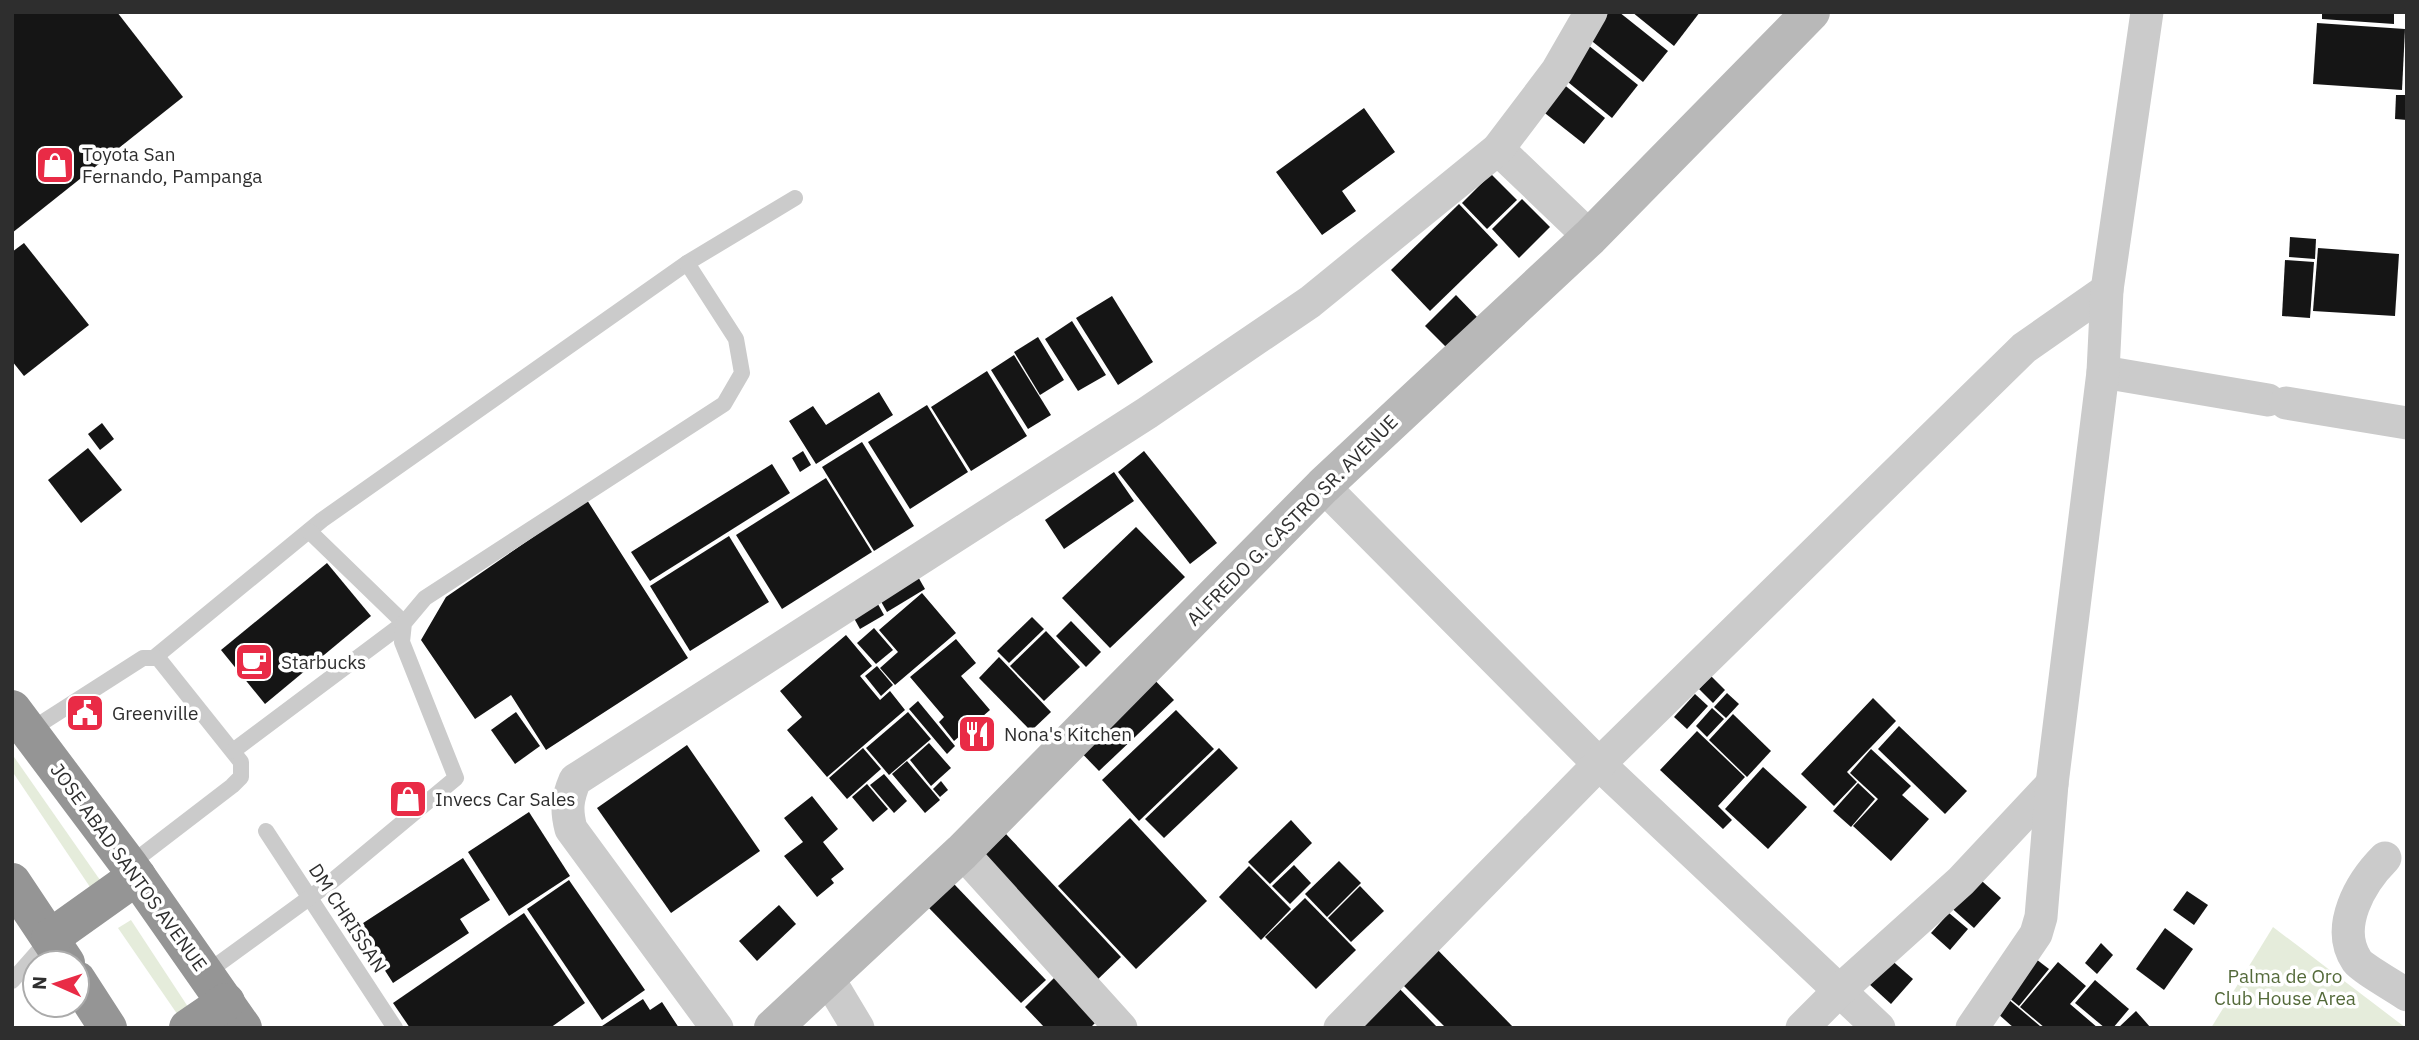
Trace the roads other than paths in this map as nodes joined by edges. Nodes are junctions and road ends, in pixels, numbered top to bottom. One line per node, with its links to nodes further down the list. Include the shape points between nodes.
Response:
1 (1591, 12): 4 (street, via 1557,71)
2 (1811, 12): 6 (street, ALFREDO G. CASTRO SR. AVENUE)
3 (2147, 12): 8 (street)
4 (1498, 149): 6 (street); 35 (street, via 1310,302 1147,413 575,780 566,812 571,828)
5 (795, 198): 7 (lane)
6 (1590, 237): 11 (street, ALFREDO G. CASTRO SR. AVENUE)
7 (687, 263): 12 (lane); 13 (lane, via 736,340 743,373 724,404 425,598)
8 (2107, 289): 9 (street); 17 (street, via 2024,348)
9 (2103, 372): 10 (street); 18 (street)
10 (2407, 423)
11 (1323, 486): 17 (street); 20 (street, ALFREDO G. CASTRO SR. AVENUE)
12 (309, 531): 13 (lane); 14 (lane)
13 (404, 623): 16 (lane); 24 (lane, via 402,642 456,778)
14 (155, 657): 15 (lane, via 143,658); 16 (lane)
15 (20, 720): 22 (highway, JOSE ABAD SANTOS AVENUE)
16 (233, 751): 22 (lane, via 242,766 239,779)
17 (1599, 764): 28 (street); 39 (street)
18 (2052, 784): 28 (street, via 1961,881); 42 (street, via 2044,899 2036,934)
19 (266, 831): 24 (lane, DM CHRISSAN)
20 (962, 852): 27 (street, ALFREDO G. CASTRO SR. AVENUE); 38 (street)
21 (2385, 858): 29 (street, via 2370,873 2349,916 2349,937 2358,962)
22 (133, 871): 26 (highway); 30 (highway, JOSE ABAD SANTOS AVENUE)
23 (12, 882): 25 (highway)
24 (309, 897): 30 (lane); 34 (lane, DM CHRISSAN)
25 (57, 949)
26 (60, 949)
27 (828, 978): 36 (street, ALFREDO G. CASTRO SR. AVENUE); 37 (street)
28 (1840, 990): 40 (street); 41 (street)
29 (2407, 995)
30 (225, 1001): 33 (highway)
31 (91, 1002): 32 (highway)
32 (108, 1028)
33 (188, 1028)
34 (395, 1028)
35 (717, 1028)
36 (773, 1028)
37 (858, 1028)
38 (1121, 1028)
39 (1340, 1028)
40 (1802, 1028)
41 (1879, 1028)
42 (1972, 1028)

